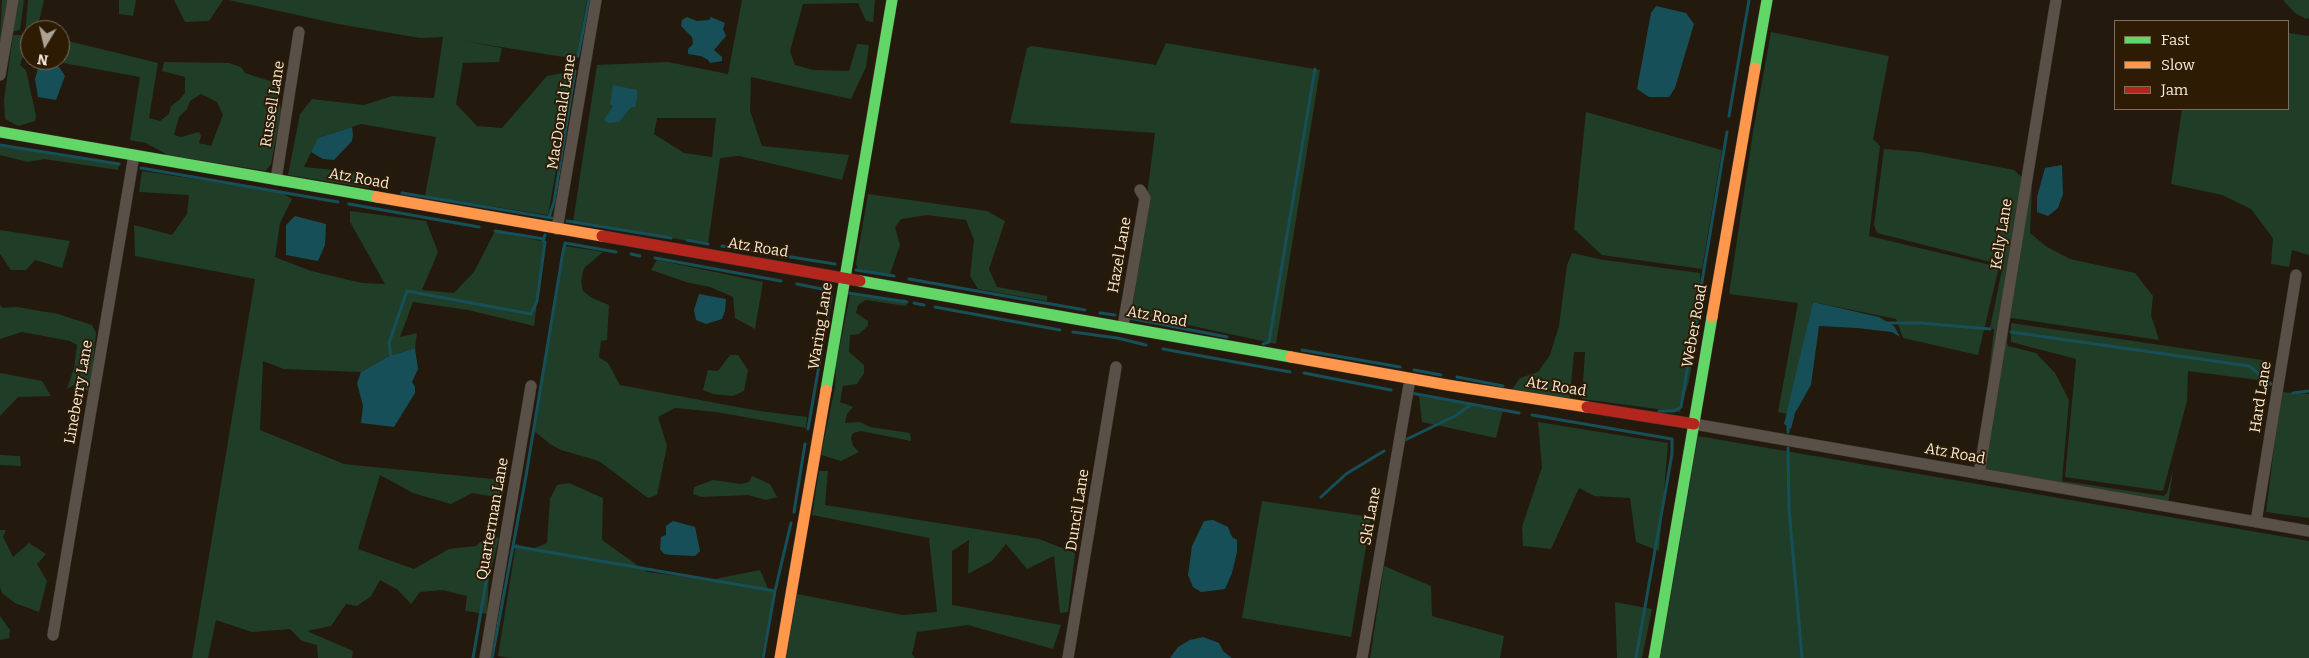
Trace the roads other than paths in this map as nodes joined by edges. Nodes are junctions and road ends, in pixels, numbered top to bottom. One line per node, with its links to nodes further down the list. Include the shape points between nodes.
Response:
1 (13, 0): 7 (street)
2 (596, 0): 12 (street, MacDonald Lane)
3 (892, 0): 14 (street, Waring Lane)
4 (1767, 0): 19 (street, Weber Road)
5 (2056, 0): 20 (street, Kelly Lane)
6 (300, 32): 10 (street, Russell Lane)
7 (0, 75)
8 (0, 132): 9 (street, Atz Road)
9 (134, 155): 10 (street, Atz Road); 23 (street, Lineberry Lane)
10 (276, 180): 12 (street, Atz Road)
11 (1140, 190): 15 (street, Hazel Lane, via 1145,198)
12 (557, 229): 14 (street, Atz Road)
13 (2296, 275): 21 (street, Hard Lane)
14 (844, 278): 15 (street, Atz Road); 25 (street, Waring Lane)
15 (1122, 326): 17 (street, Atz Road)
16 (1116, 367): 26 (street, Duncil Lane)
17 (1410, 378): 19 (street, Atz Road); 27 (street, Ski Lane)
18 (531, 386): 24 (street, Quarterman Lane)
19 (1694, 424): 20 (street, Atz Road); 28 (street, Weber Road)
20 (1979, 474): 21 (street, Atz Road)
21 (2256, 522): 22 (street, Atz Road)
22 (2309, 532)
23 (53, 635)
24 (485, 658)
25 (780, 658)
26 (1068, 658)
27 (1362, 658)
28 (1654, 658)

